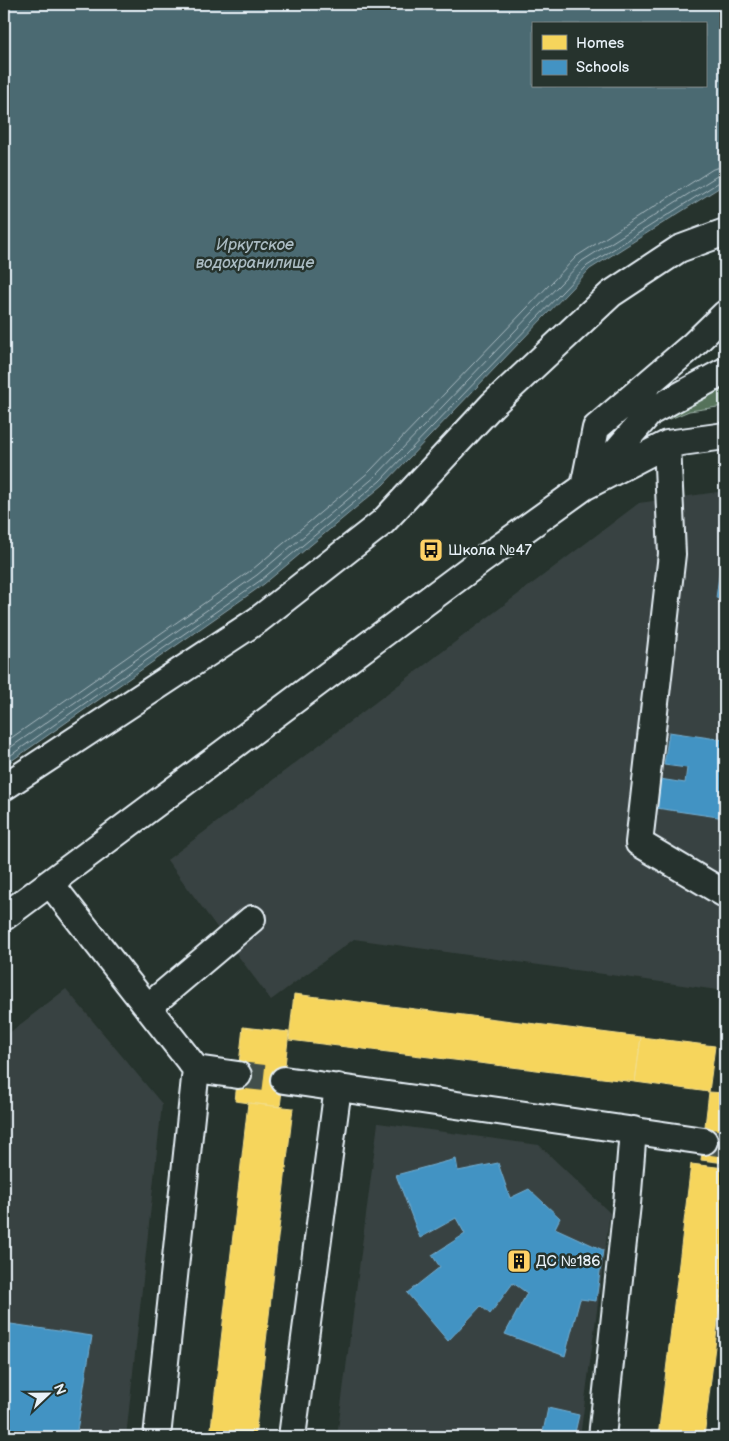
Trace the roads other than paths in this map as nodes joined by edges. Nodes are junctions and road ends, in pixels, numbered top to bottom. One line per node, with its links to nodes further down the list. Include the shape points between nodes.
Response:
1 (725, 232): 7 (street, via 679,249 611,294 492,405 383,522 258,620)
2 (725, 314): 6 (street, via 596,428)
3 (725, 371): 6 (street, via 650,412)
4 (725, 436): 5 (street)
5 (667, 444): 6 (street); 9 (street, via 672,554 639,843)
6 (584, 487): 8 (street)
7 (4, 787)
8 (50, 884): 10 (street); 12 (street)
9 (725, 894)
10 (4, 917)
11 (252, 918): 12 (street)
12 (148, 1008): 13 (street)
13 (196, 1069): 14 (street); 19 (street)
14 (238, 1074)
15 (284, 1080): 16 (street)
16 (338, 1087): 17 (street); 20 (street)
17 (633, 1130): 18 (street); 21 (street)
18 (704, 1141)
19 (157, 1437)
20 (292, 1437)
21 (602, 1437)

